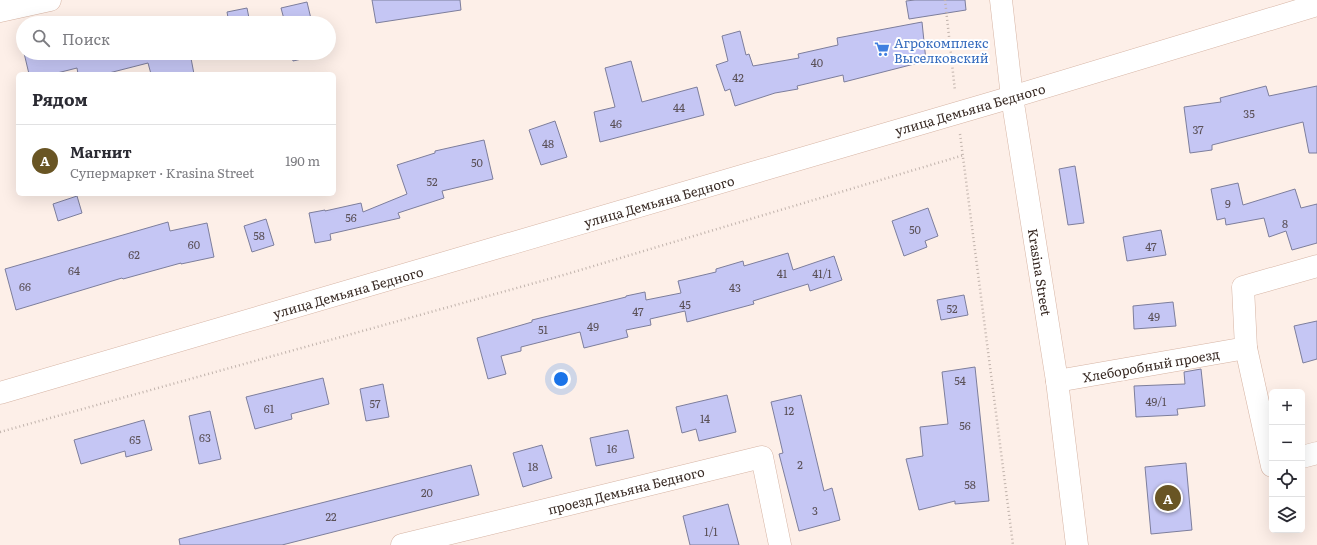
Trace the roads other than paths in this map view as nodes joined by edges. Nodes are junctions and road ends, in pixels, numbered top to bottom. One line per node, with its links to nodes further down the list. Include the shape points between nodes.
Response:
1 (50, 0): 4 (street)
2 (1001, 0): 5 (street, Krasina Street)
3 (1317, 5): 5 (street, улица Демьяна Бедного)
4 (0, 11)
5 (1012, 97): 8 (street, Krasina Street); 9 (street, улица Демьяна Бедного)
6 (1317, 266): 7 (street, via 1243,287)
7 (1246, 348): 8 (street, Хлеборобный проезд); 12 (street)
8 (1057, 381): 15 (street, Krasina Street)
9 (0, 394)
10 (1317, 453): 11 (street)
11 (1305, 456)
12 (1271, 461)
13 (402, 545): 14 (street, проезд Демьяна Бедного, via 762,457)
14 (780, 545)
15 (1077, 545)

